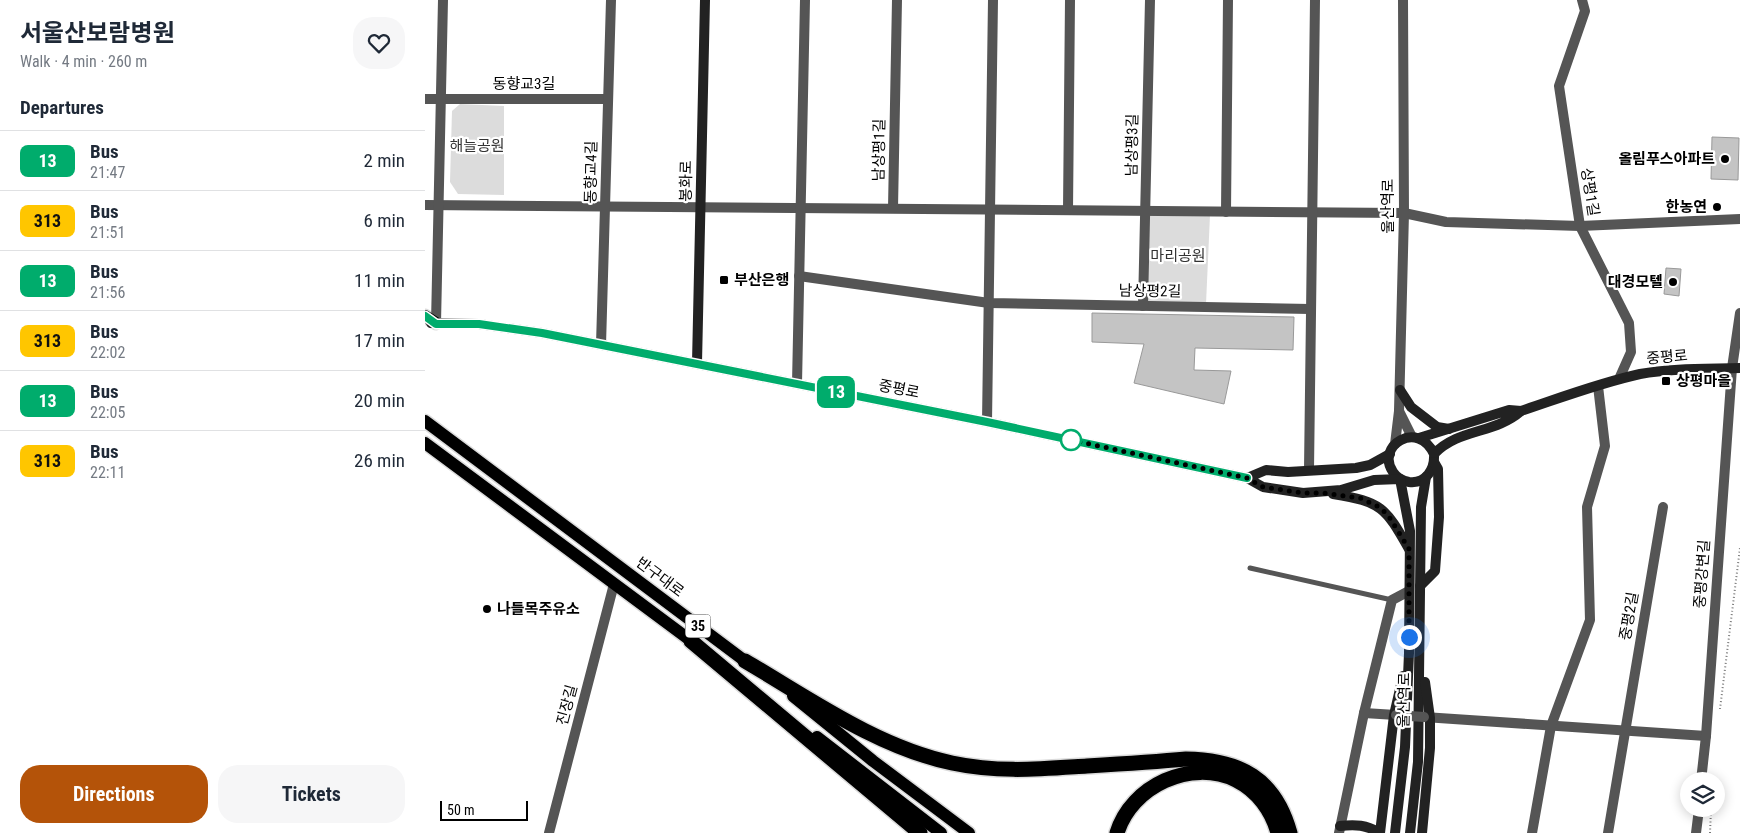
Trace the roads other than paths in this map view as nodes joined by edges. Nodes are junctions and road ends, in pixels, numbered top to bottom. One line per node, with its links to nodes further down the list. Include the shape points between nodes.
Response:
1 (443, 0): 14 (street)
2 (611, 0): 15 (street, 동향교4길)
3 (705, 0): 19 (main road, 봉화로)
4 (805, 0): 20 (street)
5 (897, 0): 21 (street, 남상평1길)
6 (993, 0): 22 (street)
7 (1070, 0): 23 (street)
8 (1150, 0): 24 (street, 남상평3길)
9 (1228, 0): 25 (street)
10 (1315, 0): 26 (street)
11 (1403, 0): 27 (street, 울산역로)
12 (1582, 0): 29 (street, 상평1길, via 1585,11 1559,86)
13 (425, 99): 14 (street, 동향교3길)
14 (441, 99): 15 (street, 동향교3길); 17 (street)
15 (608, 99): 18 (street, 동향교4길)
16 (425, 205): 17 (street)
17 (439, 205): 18 (street); 36 (street)
18 (605, 206): 19 (street); 37 (street, 동향교4길)
19 (700, 206): 20 (street); 38 (main road, 봉화로)
20 (800, 208): 21 (street); 30 (street)
21 (893, 208): 22 (street)
22 (990, 210): 23 (street); 31 (street)
23 (1068, 210): 24 (street)
24 (1145, 211): 25 (street); 32 (street, 남상평3길)
25 (1226, 212): 26 (street)
26 (1311, 212): 27 (street); 33 (street)
27 (1404, 213): 29 (street, via 1446,222); 43 (street, 울산역로)
28 (1740, 219): 29 (street)
29 (1580, 226): 40 (street, 상평1길, via 1629,323 1631,352)
30 (799, 276): 31 (street); 41 (street)
31 (989, 303): 32 (street, 남상평2길); 47 (street)
32 (1143, 306): 33 (street, 남상평2길)
33 (1310, 309): 54 (street)
34 (1740, 313): 39 (street, 중평강변길)
35 (425, 316): 36 (main road)
36 (429, 325): 37 (main road, 중평로, via 479,324)
37 (601, 345): 38 (main road, 중평로)
38 (697, 363): 41 (main road, 중평로)
39 (1736, 368): 40 (main road, 중평로, via 1675,370); 75 (street, 중평강변길)
40 (1619, 379): 42 (main road, 중평로)
41 (797, 384): 47 (main road, 중평로)
42 (1598, 386): 45 (main road, 중평로); 73 (street, via 1605,446 1587,507 1590,620)
43 (1400, 390): 44 (street, 울산역로); 48 (main road, via 1411,407 1437,427)
44 (1399, 411): 49 (street); 51 (street, 울산역로)
45 (1521, 411): 48 (main road, via 1509,410); 53 (main road, via 1511,420 1443,444)
46 (425, 421): 69 (main road, 반구대로 / 35)
47 (987, 422): 56 (main road, 중평로)
48 (1451, 429): 49 (main road)
49 (1415, 438): 51 (main road, via 1404,438); 53 (main road, via 1431,447)
50 (425, 443): 62 (main road, 35)
51 (1395, 444): 52 (main road)
52 (1390, 454): 54 (main road, via 1363,466); 57 (main road, via 1391,468)
53 (1434, 458): 55 (main road); 63 (main road, via 1438,468 1439,517 1435,571)
54 (1309, 470): 56 (main road, via 1266,470)
55 (1426, 477): 57 (main road, via 1415,482); 63 (main road, 울산역로, via 1421,507)
56 (1247, 478): 58 (main road, 중평로, via 1263,487)
57 (1400, 479): 58 (main road, via 1374,480); 60 (main road, 울산역로, via 1409,523)
58 (1323, 493): 60 (main road, via 1360,498 1379,507 1395,524)
59 (1663, 507): 74 (street, 중평2길)
60 (1409, 549): 64 (main road, 울산역로)
61 (1250, 568): 65 (lane)
62 (614, 584): 66 (main road, 35); 79 (street, 진장길)
63 (1420, 586): 68 (main road, 울산역로)
64 (1409, 591): 65 (street); 67 (main road, 울산역로)
65 (1392, 600): 70 (street, 울산역로)
66 (691, 641): 80 (highway); 81 (main road, 35)
67 (1409, 653): 71 (main road); 87 (main road, 울산역로, via 1405,747)
68 (1420, 654): 72 (main road); 88 (main road, 울산역로, via 1418,762)
69 (745, 661): 82 (main road, 반구대로 / 35); 85 (highway, via 867,731 907,749 950,762 1010,770 1186,759 1233,765 1257,778 1269,790 1280,805)
70 (1364, 713): 71 (street); 78 (street, 울산역로)
71 (1395, 715): 72 (street, bridge); 86 (main road)
72 (1427, 717): 73 (street); 89 (main road, via 1430,748)
73 (1551, 726): 74 (street); 90 (street)
74 (1625, 730): 75 (street); 91 (street, 중평2길)
75 (1706, 736): 76 (street, 중평강변길)
76 (1702, 772)
77 (1698, 817): 92 (street)
78 (1339, 830): 86 (main road, via 1355,824)
79 (549, 833)
80 (920, 833)
81 (941, 833)
82 (969, 833)
83 (1117, 833): 84 (highway, via 1129,808 1151,788 1180,775 1206,773 1235,779 1252,790 1266,806)
84 (1278, 833)
85 (1290, 833)
86 (1380, 833)
87 (1395, 833)
88 (1410, 833)
89 (1422, 833)
90 (1533, 833)
91 (1608, 833)
92 (1696, 833)

